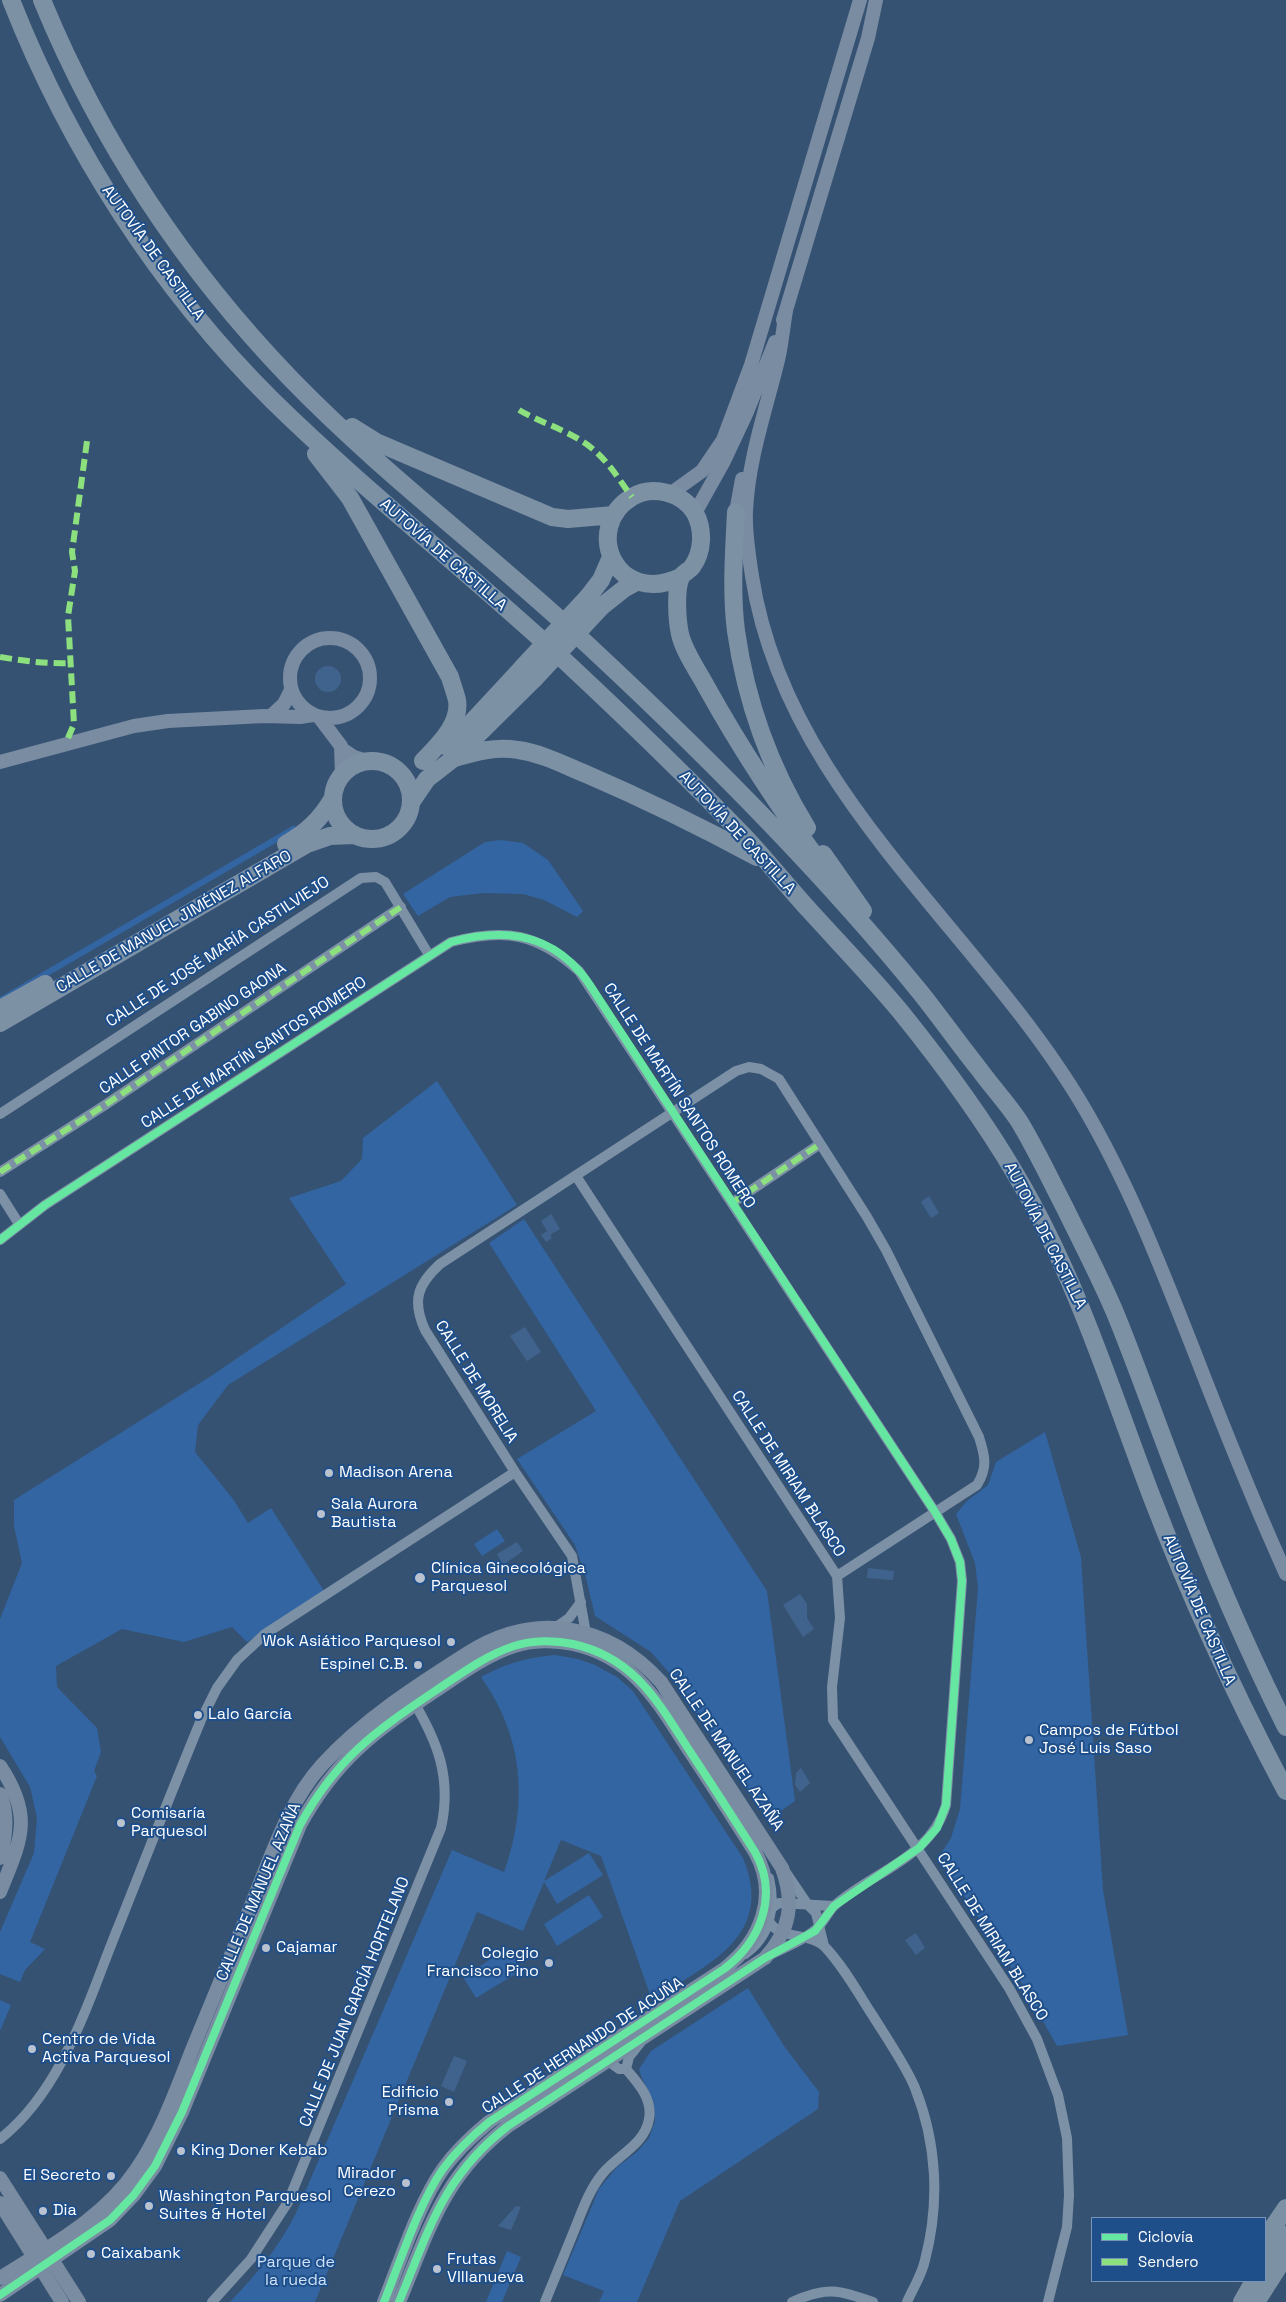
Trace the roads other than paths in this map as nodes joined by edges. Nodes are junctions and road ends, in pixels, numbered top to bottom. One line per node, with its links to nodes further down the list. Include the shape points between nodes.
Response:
1 (11, 0): 8 (highway, AUTOVÍA DE CASTILLA, via 47,82 132,228 178,293)
2 (42, 0): 7 (highway, AUTOVÍA DE CASTILLA, via 100,122 154,211 202,277)
3 (860, 0): 9 (street, via 751,365 722,440 702,471)
4 (876, 0): 5 (street, via 868,38)
5 (786, 311): 6 (street); 50 (street, via 779,358 758,432 746,513 756,604 787,698 825,764 883,847 1026,1020 1054,1059 1104,1142 1144,1222)
6 (772, 348): 10 (street); 11 (street, via 744,420)
7 (294, 381): 12 (highway, via 357,431 376,442 522,506 568,519); 40 (highway, AUTOVÍA DE CASTILLA, via 363,448 588,645 701,755 862,925 920,993)
8 (269, 396): 25 (highway, via 350,498 450,677 457,701 456,717 440,743); 32 (highway, AUTOVÍA DE CASTILLA, via 338,463 565,661 720,813)
9 (670, 494): 11 (highway); 12 (highway, via 657,491 638,494)
10 (736, 512): 34 (highway, via 733,579 736,630 750,701 771,760 799,815)
11 (695, 513): 14 (highway, via 702,541 699,555)
12 (614, 515): 13 (highway, via 608,543)
13 (612, 557): 15 (highway, via 626,576); 16 (highway)
14 (681, 577): 15 (highway, via 667,584); 34 (highway, via 677,614 680,635 737,742 830,876)
15 (636, 582): 16 (highway)
16 (594, 602): 17 (highway, bridge)
17 (528, 673): 23 (highway); 25 (highway)
18 (291, 690): 19 (street, via 284,704); 20 (street, via 301,707); 21 (street, via 292,666 306,646 328,638 344,640 363,655 371,678 364,701)
19 (270, 716): 20 (street); 26 (street, via 176,720 134,726)
20 (316, 716): 21 (street, via 332,719); 22 (street)
21 (345, 716): 22 (street)
22 (340, 745): 24 (street, via 350,755); 28 (street)
23 (454, 758): 30 (highway, via 427,779); 32 (highway, via 480,750 499,749 536,754 634,795)
24 (367, 761): 27 (highway); 28 (highway, via 349,768)
25 (423, 761): 27 (highway, via 410,767)
26 (0, 762)
27 (393, 767): 30 (highway, via 407,781)
28 (342, 775): 29 (highway, via 335,786)
29 (333, 798): 31 (highway, via 338,820); 36 (highway, CALLE DE MANUEL JIMÉNEZ ALFARO, via 319,820 300,836)
30 (412, 801): 31 (highway, via 405,823 392,834 376,840)
31 (353, 835): 37 (highway, CALLE DE MANUEL JIMÉNEZ ALFARO, via 330,836 307,844)
32 (764, 861): 61 (highway, AUTOVÍA DE CASTILLA, via 898,1008 963,1092 1018,1178 1087,1318 1149,1491 1213,1644)
33 (401, 908): 35 (street, CALLE DE JOSÉ MARÍA CASTILVIEJO); 39 (street, CALLE DE JOSÉ MARÍA CASTILVIEJO, via 385,882 376,877 361,878); 42 (street, CALLE PINTOR GABINO GAONA)
34 (866, 915): 40 (highway, via 931,988 986,1061)
35 (430, 955): 38 (street, CALLE DE MARTÍN SANTOS ROMERO, via 451,942 498,933 530,940 554,951 579,970); 46 (street, CALLE DE MARTÍN SANTOS ROMERO)
36 (0, 1009)
37 (0, 1023)
38 (673, 1112): 41 (street, CALLE DE MORELIA, via 736,1071 761,1068 779,1079); 43 (street, CALLE DE MORELIA); 45 (street, CALLE DE MARTÍN SANTOS ROMERO)
39 (0, 1114)
40 (1018, 1120): 53 (highway, AUTOVÍA DE CASTILLA, via 1064,1206 1115,1314)
41 (820, 1144): 45 (street); 49 (street, CALLE DE MORELIA, via 886,1250 979,1437 986,1458 984,1475 977,1485)
42 (0, 1172)
43 (576, 1176): 48 (street, CALLE DE MORELIA, via 440,1264 428,1276 418,1295 417,1306 425,1330); 51 (street, CALLE DE MIRIAM BLASCO)
44 (0, 1194): 46 (street)
45 (732, 1203): 49 (street, CALLE DE MARTÍN SANTOS ROMERO)
46 (19, 1224): 47 (street, CALLE DE MARTÍN SANTOS ROMERO)
47 (0, 1240)
48 (515, 1472): 52 (street, CALLE DE MORELIA, via 572,1556); 82 (street, via 265,1634 237,1660 217,1688 201,1720 55,2075 38,2101)
49 (935, 1512): 51 (street, CALLE DE MORELIA); 63 (street, CALLE DE MARTÍN SANTOS ROMERO, via 960,1562 962,1603 946,1804 937,1828)
50 (1286, 1574)
51 (837, 1576): 63 (street, CALLE DE MIRIAM BLASCO, via 840,1618 832,1687 833,1720)
52 (580, 1602): 54 (street, via 570,1618); 55 (street, CALLE DE MORELIA)
53 (1227, 1602): 58 (highway, via 1245,1624 1266,1670); 59 (highway, AUTOVÍA DE CASTILLA)
54 (556, 1628): 55 (street, CALLE DE MANUEL AZAÑA); 57 (street, CALLE DE MANUEL AZAÑA, via 534,1628 505,1634 477,1647)
55 (585, 1632): 56 (street, CALLE DE MORELIA); 65 (street, CALLE DE MANUEL AZAÑA, via 630,1653 661,1682)
56 (590, 1648): 57 (street, CALLE DE MANUEL AZAÑA, via 544,1641 514,1646); 68 (street, CALLE DE MANUEL AZAÑA, via 627,1668 656,1699 761,1862)
57 (412, 1699): 88 (street, CALLE DE MANUEL AZAÑA, via 364,1741 314,1798 288,1851 177,2123 144,2182 110,2220); 98 (street, CALLE DE JUAN GARCÍA HORTELANO, via 428,1726 443,1770 446,1791 441,1828 288,2202 251,2259)
58 (1286, 1703)
59 (1286, 1726)
60 (0, 1766): 66 (street, via 18,1801 22,1824 17,1852)
61 (1286, 1791)
62 (0, 1794): 64 (street, via 6,1831)
63 (919, 1848): 70 (street, CALLE DE HERNANDO DE ACUÑA); 105 (street, CALLE DE MIRIAM BLASCO, via 1010,1988 1038,2039 1058,2095 1067,2138 1069,2195 1067,2227)
64 (0, 1858)
65 (782, 1868): 67 (street, CALLE DE MANUEL AZAÑA, via 788,1884); 69 (street, CALLE DE MANUEL AZAÑA)
66 (0, 1892)
67 (789, 1903): 68 (street); 69 (street); 73 (street, CALLE DE HERNANDO DE ACUÑA)
68 (769, 1905): 71 (street, CALLE DE HERNANDO DE ACUÑA); 77 (street, CALLE DE HERNANDO DE ACUÑA, via 755,1936)
69 (808, 1905): 70 (street); 72 (street, CALLE DE MANUEL AZAÑA, via 816,1913)
70 (834, 1906): 72 (street, CALLE DE HERNANDO DE ACUÑA)
71 (769, 1921): 73 (street); 77 (street, CALLE DE HERNANDO DE ACUÑA, via 756,1946)
72 (820, 1925): 74 (street, CALLE DE HERNANDO DE ACUÑA); 75 (street)
73 (784, 1932): 74 (street); 76 (street, CALLE DE HERNANDO DE ACUÑA)
74 (805, 1936): 75 (street); 76 (street, CALLE DE HERNANDO DE ACUÑA)
75 (824, 1946): 104 (street, via 839,1964 915,2088 932,2145 933,2218 925,2260)
76 (765, 1958): 80 (street, CALLE DE HERNANDO DE ACUÑA)
77 (738, 1959): 78 (street, CALLE DE HERNANDO DE ACUÑA)
78 (647, 2020): 79 (street, CALLE DE HERNANDO DE ACUÑA); 80 (street, CALLE DE HERNANDO DE ACUÑA)
79 (595, 2054): 80 (street, CALLE DE HERNANDO DE ACUÑA); 99 (street, CALLE DE HERNANDO DE ACUÑA, via 489,2122 457,2152 442,2170 426,2200)
80 (619, 2055): 81 (street); 81 (street, via 619,2069); 100 (street, CALLE DE HERNANDO DE ACUÑA, via 508,2126 477,2152 441,2202)
81 (626, 2069): 101 (street, via 646,2097 648,2124 639,2140 621,2154 588,2196)
82 (0, 2139)
83 (0, 2178): 88 (street, via 10,2198)
84 (0, 2203): 91 (street)
85 (1286, 2208): 87 (highway)
86 (1286, 2235): 90 (highway)
87 (1266, 2238)
88 (50, 2254): 91 (street, CALLE DE MANUEL AZAÑA); 97 (street)
89 (1286, 2255): 108 (highway)
90 (1266, 2261)
91 (37, 2262): 92 (street); 95 (street); 96 (street)
92 (0, 2278)
93 (1239, 2282): 106 (highway)
94 (1253, 2282): 107 (highway)
95 (0, 2295)
96 (62, 2302)
97 (79, 2302)
98 (212, 2302)
99 (384, 2302)
100 (399, 2302)
101 (545, 2302)
102 (792, 2302): 103 (street, via 831,2290)
103 (873, 2302)
104 (907, 2302)
105 (1048, 2302)
106 (1229, 2302)
107 (1242, 2302)
108 (1256, 2302)

